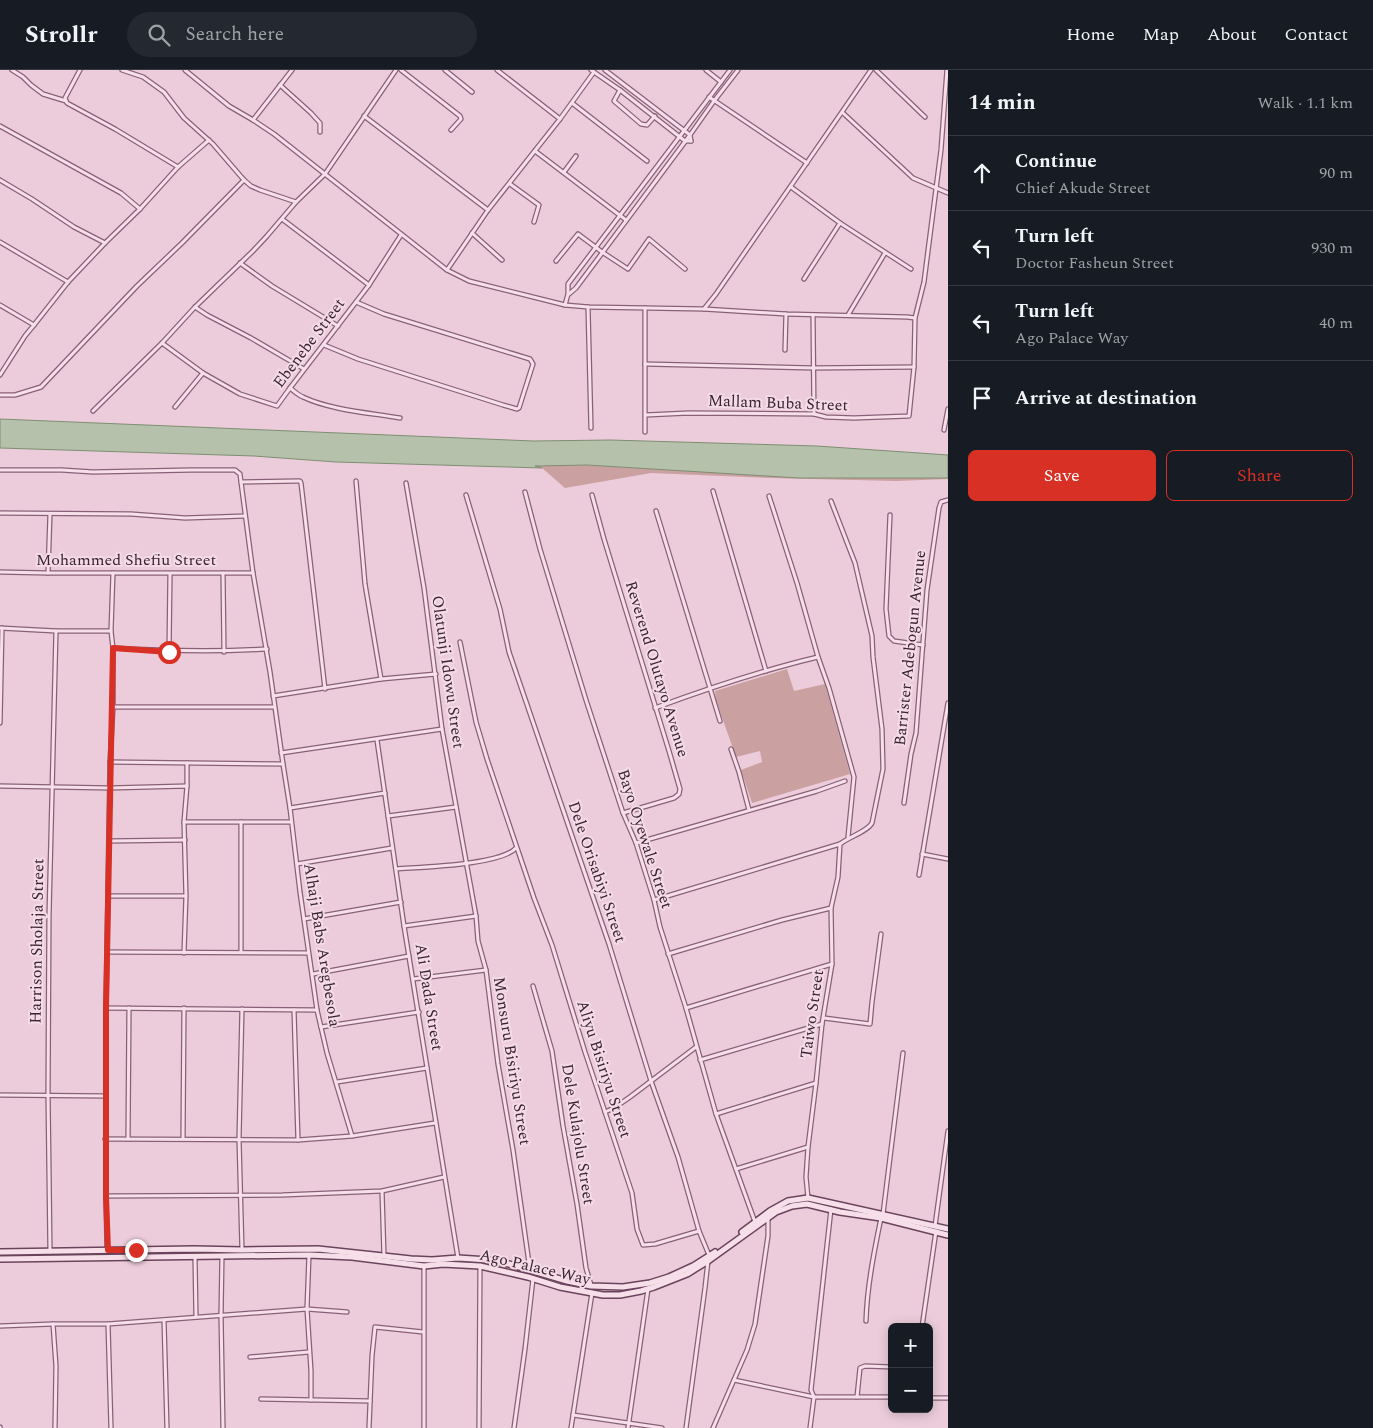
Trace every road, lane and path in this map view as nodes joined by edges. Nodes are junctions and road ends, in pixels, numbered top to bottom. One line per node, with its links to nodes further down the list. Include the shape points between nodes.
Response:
1 (12, 70): 25 (street, via 43,94)
2 (80, 70): 25 (street)
3 (122, 70): 39 (street, via 143,77 157,87)
4 (185, 70): 18 (street)
5 (292, 70): 20 (street)
6 (396, 70): 28 (street)
7 (401, 70): 34 (street, via 460,116)
8 (445, 70): 22 (street)
9 (497, 70): 31 (street)
10 (605, 70): 36 (street)
11 (706, 70): 19 (street)
12 (730, 70): 19 (street)
13 (738, 70): 24 (street)
14 (871, 70): 27 (street)
15 (876, 70): 30 (street)
16 (947, 70): 52 (street)
17 (593, 71): 21 (street); 26 (street)
18 (191, 72): 32 (street, via 229,106)
19 (721, 82): 23 (street)
20 (280, 85): 32 (street); 35 (street, via 311,112 320,124)
21 (620, 90): 29 (street); 29 (street, via 614,101 641,124 647,125)
22 (472, 92)
23 (709, 97): 24 (street); 36 (street)
24 (714, 100): 37 (street); 44 (street)
25 (66, 101): 45 (street)
26 (572, 103): 31 (street); 43 (street)
27 (843, 112): 44 (street); 52 (street, via 913,178)
28 (364, 116): 47 (street); 56 (street)
29 (655, 116): 38 (street)
30 (925, 118)
31 (560, 119): 41 (street)
32 (254, 120): 47 (street)
33 (0, 126): 55 (street, via 121,193)
34 (451, 130)
35 (320, 132)
36 (684, 132): 37 (street); 38 (street)
37 (690, 135): 40 (street)
38 (680, 137): 40 (street); 57 (street)
39 (209, 140): 45 (street); 49 (street)
40 (685, 141): 59 (street)
41 (535, 150): 46 (street); 50 (street)
42 (576, 156): 46 (street)
43 (647, 161)
44 (807, 163): 51 (street)
45 (178, 167): 55 (street)
46 (564, 172): 57 (street)
47 (325, 174): 54 (street); 63 (street)
48 (0, 180): 65 (street)
49 (244, 180): 54 (street, via 260,190); 102 (street, via 41,387 15,395)
50 (510, 184): 56 (street); 60 (street, via 539,205)
51 (791, 186): 61 (street); 85 (street)
52 (935, 188): 53 (street); 89 (street, via 924,282)
53 (948, 193)
54 (296, 202): 58 (street)
55 (140, 209): 65 (street)
56 (488, 210): 62 (street)
57 (621, 216): 59 (street); 66 (street)
58 (282, 218): 71 (street); 77 (street)
59 (626, 220): 67 (street)
60 (534, 222)
61 (840, 223): 68 (street); 75 (street)
62 (472, 233): 69 (street); 74 (street)
63 (401, 235): 74 (street); 77 (street, Ebenebe Street)
64 (0, 242): 76 (street)
65 (105, 243): 76 (street)
66 (595, 248): 67 (street); 70 (street, via 578,234); 78 (street, via 568,284)
67 (602, 252): 72 (street, via 628,269 649,239); 78 (street)
68 (884, 252): 73 (street); 88 (street)
69 (502, 260)
70 (556, 261)
71 (240, 263): 82 (street); 91 (street)
72 (685, 269)
73 (911, 269)
74 (447, 270): 81 (street, via 469,281)
75 (804, 279)
76 (68, 282): 90 (street)
77 (369, 284): 79 (street, Ebenebe Street)
78 (568, 294): 81 (street)
79 (356, 302): 91 (street, Ebenebe Street); 93 (street, via 384,314 530,359 533,364 519,408 358,359)
80 (0, 305): 90 (street)
81 (565, 305): 83 (street)
82 (195, 307): 92 (street); 98 (street)
83 (588, 307): 84 (street); 109 (street)
84 (645, 308): 85 (street); 95 (street)
85 (704, 309): 86 (street)
86 (786, 314): 87 (street); 94 (street)
87 (813, 314): 88 (street); 97 (street)
88 (848, 315): 89 (street)
89 (915, 318): 96 (street)
90 (34, 325): 100 (street)
91 (338, 326): 93 (street, Ebenebe Street)
92 (162, 343): 99 (street, Ebenebe Street); 105 (street)
93 (324, 345): 98 (street, Ebenebe Street)
94 (785, 350)
95 (645, 364): 97 (street); 107 (street)
96 (914, 367): 97 (street); 106 (street, Mallam Buba Street, via 909,416 854,418)
97 (813, 368): 106 (street)
98 (304, 369): 101 (street, Ebenebe Street)
99 (203, 373): 101 (street, Ebenebe Street, via 240,394 277,406); 103 (street)
100 (0, 375)
101 (290, 388): 108 (street, via 314,401)
102 (0, 394)
103 (175, 408)
104 (948, 409): 110 (street)
105 (93, 411)
106 (814, 414): 107 (street, Mallam Buba Street)
107 (646, 415): 111 (street)
108 (400, 418)
109 (591, 428)
110 (944, 430)
111 (645, 432)
112 (0, 470): 114 (street, via 235,470 240,474)
113 (356, 481): 146 (street, via 365,584)
114 (241, 482): 127 (street, Alhaji Babs Aregbesola); 148 (street, via 301,483)
115 (406, 483): 145 (street, Olatunji Idowu Street)
116 (713, 491): 144 (street)
117 (525, 492): 173 (street, Bayo Oyewale Street)
118 (592, 494): 153 (street, Reverend Olutayo Avenue)
119 (466, 495): 226 (street, Dele Orisabiyi Street, via 498,601 509,652 609,944)
120 (769, 496): 143 (street)
121 (948, 500): 138 (street, Barrister Adebogun Avenue, via 941,502 939,508)
122 (831, 501): 178 (street, via 855,563 872,636 882,729 883,769 872,823)
123 (656, 510): 147 (street)
124 (0, 513): 125 (street)
125 (50, 514): 127 (street, via 185,518); 129 (street)
126 (890, 515): 138 (street, via 886,609 889,636 894,641)
127 (245, 516): 132 (street, Alhaji Babs Aregbesola)
128 (0, 572): 129 (street, Mohammed Shefiu Street)
129 (48, 573): 130 (street, Mohammed Shefiu Street)
130 (113, 573): 133 (street, Mohammed Shefiu Street); 136 (street)
131 (223, 573): 132 (street, Mohammed Shefiu Street); 133 (street, Mohammed Shefiu Street); 142 (street)
132 (253, 573): 140 (street, Alhaji Babs Aregbesola)
133 (170, 574): 141 (street)
134 (1, 628): 135 (street); 155 (street)
135 (56, 631): 136 (street); 165 (street, Harrison Sholaja Street)
136 (110, 631): 139 (street)
137 (460, 642): 184 (street, Aliyu Bisiriyu Street, via 476,722)
138 (923, 645): 169 (street, Barrister Adebogun Avenue, via 916,733)
139 (113, 648): 141 (street); 151 (street)
140 (266, 649): 142 (street); 149 (street, Alhaji Babs Aregbesola)
141 (169, 652): 142 (street)
142 (224, 652)
143 (818, 657): 144 (street); 178 (street, via 854,777)
144 (766, 671): 147 (street)
145 (436, 674): 146 (street); 156 (street, Olatunji Idowu Street)
146 (381, 679): 148 (street)
147 (710, 687): 153 (street); 154 (street)
148 (325, 689): 149 (street)
149 (273, 696): 152 (street, Alhaji Babs Aregbesola)
150 (948, 703): 185 (street)
151 (113, 707): 152 (street); 160 (street)
152 (274, 707): 159 (street, Alhaji Babs Aregbesola)
153 (655, 708): 173 (street, Reverend Olutayo Avenue, via 670,751 679,794 671,800)
154 (720, 721)
155 (0, 723)
156 (442, 729): 157 (street); 170 (street, Olatunji Idowu Street)
157 (377, 740): 159 (street); 168 (street, Ali Dada Street)
158 (731, 749): 172 (street)
159 (281, 753): 162 (street, Alhaji Babs Aregbesola)
160 (110, 762): 161 (street); 167 (street)
161 (187, 763): 162 (street); 166 (street)
162 (283, 764): 171 (street, Alhaji Babs Aregbesola)
163 (845, 781): 172 (street)
164 (0, 786): 165 (street)
165 (53, 786): 167 (street); 230 (street, Harrison Sholaja Street)
166 (187, 786): 167 (street); 175 (street)
167 (110, 788): 180 (street)
168 (385, 793): 171 (street); 174 (street, Ali Dada Street)
169 (904, 803)
170 (456, 807): 174 (street); 188 (street, Olatunji Idowu Street)
171 (290, 808): 177 (street, Alhaji Babs Aregbesola)
172 (749, 810): 181 (street)
173 (623, 814): 181 (street, Bayo Oyewale Street)
174 (388, 816): 183 (street, Ali Dada Street)
175 (184, 822): 176 (street); 179 (street)
176 (241, 822): 177 (street); 201 (street)
177 (292, 822): 187 (street, Alhaji Babs Aregbesola)
178 (848, 838): 182 (street)
179 (185, 840): 180 (street); 192 (street)
180 (109, 841): 191 (street)
181 (636, 843): 193 (street, Bayo Oyewale Street)
182 (840, 844): 193 (street); 195 (street, Taiwo Street, via 838,877)
183 (392, 848): 187 (street); 189 (street, Ali Dada Street)
184 (516, 848): 188 (street, via 491,859); 232 (street, Aliyu Bisiriyu Street, via 552,945)
185 (922, 854): 186 (street); 190 (street)
186 (948, 859)
187 (297, 864): 197 (street, Alhaji Babs Aregbesola)
188 (466, 864): 189 (street); 196 (street, Monsuru Bisiriyu Street)
189 (396, 869): 194 (street, Ali Dada Street)
190 (919, 875)
191 (108, 896): 192 (street); 200 (street)
192 (186, 896): 202 (street)
193 (654, 900): 204 (street, Bayo Oyewale Street)
194 (401, 902): 197 (street); 198 (street, Ali Dada Street)
195 (831, 908): 204 (street); 206 (street, Taiwo Street)
196 (476, 916): 198 (street); 207 (street, Monsuru Bisiriyu Street, via 478,941)
197 (304, 918): 203 (street, Alhaji Babs Aregbesola)
198 (404, 926): 205 (street, Ali Dada Street)
199 (881, 934): 219 (street, via 870,1024)
200 (108, 952): 202 (street); 211 (street)
201 (240, 952): 202 (street); 203 (street)
202 (184, 953)
203 (308, 953): 208 (street, Alhaji Babs Aregbesola)
204 (668, 954): 215 (street, Bayo Oyewale Street)
205 (410, 956): 208 (street); 209 (street, Ali Dada Street)
206 (832, 964): 215 (street); 219 (street, Taiwo Street)
207 (486, 970): 209 (street); 273 (street, Monsuru Bisiriyu Street)
208 (313, 974): 217 (street, Alhaji Babs Aregbesola)
209 (413, 979): 218 (street, Ali Dada Street)
210 (533, 986): 276 (street, Dele Kulajolu Street, via 552,1051)
211 (106, 1008): 212 (street); 231 (street)
212 (130, 1008): 213 (street); 238 (street)
213 (184, 1008): 214 (street); 240 (street)
214 (242, 1008): 216 (street); 239 (street)
215 (686, 1008): 222 (street, Bayo Oyewale Street)
216 (294, 1010): 217 (street); 241 (street)
217 (318, 1010): 221 (street, Alhaji Babs Aregbesola)
218 (419, 1012): 221 (street); 225 (street, Ali Dada Street)
219 (824, 1018): 220 (street, Taiwo Street)
220 (822, 1024): 224 (street); 228 (street, Taiwo Street)
221 (321, 1028): 227 (street, Alhaji Babs Aregbesola)
222 (696, 1046): 224 (street, Bayo Oyewale Street); 226 (street)
223 (903, 1053): 250 (street)
224 (700, 1060): 233 (street, Bayo Oyewale Street)
225 (427, 1068): 227 (street); 234 (street, Ali Dada Street)
226 (651, 1081): 232 (street); 255 (street, Dele Orisabiyi Street, via 678,1156)
227 (337, 1082): 236 (street, Alhaji Babs Aregbesola)
228 (816, 1083): 233 (street); 242 (street, Taiwo Street)
229 (0, 1094): 230 (street)
230 (48, 1094): 231 (street); 260 (street, Harrison Sholaja Street)
231 (106, 1096): 237 (street)
232 (605, 1112): 255 (street, Aliyu Bisiriyu Street, via 632,1193 642,1245)
233 (716, 1114): 243 (street, Bayo Oyewale Street)
234 (435, 1122): 236 (street); 244 (street, Ali Dada Street)
235 (948, 1131): 253 (street)
236 (352, 1136): 241 (street)
237 (106, 1139): 238 (street); 247 (street)
238 (128, 1139): 240 (street)
239 (239, 1139): 240 (street); 241 (street); 246 (street)
240 (183, 1140)
241 (298, 1140)
242 (808, 1147): 243 (street); 248 (street, Taiwo Street)
243 (736, 1169): 252 (street, Bayo Oyewale Street)
244 (444, 1177): 245 (street); 265 (street, Ali Dada Street)
245 (382, 1191): 246 (street); 264 (street)
246 (241, 1194): 247 (street); 258 (street)
247 (106, 1196): 257 (street)
248 (808, 1198): 250 (main road, Ago Palace Way); 252 (main road, Ago Palace Way, via 788,1201)
249 (831, 1209): 250 (main road, Ago Palace Way); 251 (main road, Ago Palace Way, via 800,1204 780,1210); 294 (street, via 811,1390)
250 (882, 1217): 253 (main road, Ago Palace Way); 284 (street, via 874,1250)
251 (768, 1218): 267 (main road, Ago Palace Way); 293 (street, via 755,1324)
252 (755, 1222): 267 (main road, Ago Palace Way)
253 (936, 1228): 254 (main road, Ago Palace Way); 256 (main road, Ago Palace Way); 285 (street)
254 (948, 1229)
255 (699, 1232): 267 (street, Dele Orisabiyi Street)
256 (948, 1235)
257 (108, 1250): 258 (main road, Ago Palace Way); 260 (main road, Ago Palace Way)
258 (242, 1250): 264 (main road, Ago Palace Way, via 318,1249)
259 (0, 1252): 260 (main road, Ago Palace Way)
260 (50, 1252)
261 (309, 1255): 263 (main road, Ago Palace Way); 270 (main road, Ago Palace Way); 279 (street)
262 (195, 1256): 263 (main road, Ago Palace Way); 266 (main road, Ago Palace Way); 282 (street)
263 (222, 1256): 281 (street)
264 (384, 1256): 265 (main road, Ago Palace Way, via 432,1260)
265 (458, 1258): 268 (main road, Ago Palace Way)
266 (0, 1259)
267 (708, 1259): 276 (main road, Ago Palace Way, via 650,1283 623,1287); 277 (main road, Ago Palace Way, via 687,1274); 315 (street)
268 (501, 1262): 269 (main road, Ago Palace Way); 272 (main road)
269 (509, 1264): 273 (main road, Ago Palace Way); 274 (main road)
270 (424, 1266): 271 (main road, Ago Palace Way); 289 (street)
271 (480, 1266): 272 (main road, Ago Palace Way); 310 (street)
272 (497, 1269): 274 (main road, Ago Palace Way)
273 (531, 1270): 276 (main road, Ago Palace Way)
274 (504, 1271): 275 (main road, Ago Palace Way)
275 (533, 1279): 278 (main road, Ago Palace Way); 311 (street)
276 (591, 1286)
277 (648, 1289): 278 (main road, Ago Palace Way, via 620,1295); 303 (street)
278 (592, 1292): 302 (street)
279 (307, 1309): 280 (street); 281 (street); 290 (street)
280 (347, 1312)
281 (221, 1315): 282 (street); 307 (street)
282 (196, 1317): 283 (street)
283 (164, 1320): 287 (street); 306 (street)
284 (866, 1321)
285 (923, 1323)
286 (53, 1324): 287 (street); 288 (street); 304 (street)
287 (108, 1324): 305 (street)
288 (0, 1326)
289 (423, 1332): 301 (street, via 375,1328); 309 (street)
290 (309, 1352): 291 (street); 300 (street)
291 (250, 1357)
292 (888, 1367): 295 (street, via 860,1368)
293 (734, 1380): 294 (street); 316 (street)
294 (814, 1396): 295 (street); 317 (street)
295 (857, 1397): 296 (street)
296 (888, 1397)
297 (933, 1398): 298 (street)
298 (948, 1398)
299 (260, 1399): 300 (street)
300 (311, 1400): 301 (street)
301 (370, 1401): 308 (street)
302 (573, 1415): 303 (street); 312 (street)
303 (628, 1423): 313 (street); 314 (street)
304 (55, 1428)
305 (111, 1428)
306 (167, 1428)
307 (223, 1428)
308 (370, 1428)
309 (424, 1428)
310 (479, 1428)
311 (514, 1428)
312 (571, 1428)
313 (628, 1428)
314 (662, 1428)
315 (686, 1428)
316 (713, 1428)
317 (810, 1428)

